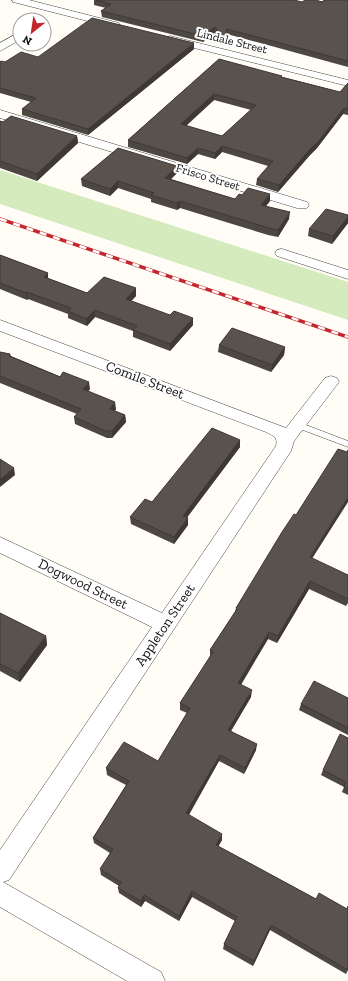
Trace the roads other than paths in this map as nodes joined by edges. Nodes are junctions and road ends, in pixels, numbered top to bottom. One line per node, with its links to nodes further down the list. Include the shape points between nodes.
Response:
1 (17, 0): 3 (street)
2 (68, 3): 3 (street)
3 (57, 10): 4 (street); 5 (street)
4 (52, 14)
5 (125, 27)
6 (163, 37): 9 (street, Lindale Street)
7 (12, 40): 8 (street)
8 (0, 48)
9 (348, 83)
10 (0, 114): 11 (street, Frisco Street)
11 (302, 205)
12 (282, 253): 13 (street)
13 (348, 275)
14 (0, 325): 17 (street, Comile Street, via 272,428 282,433)
15 (332, 382): 16 (street, Appleton Street)
16 (298, 424): 17 (street, Appleton Street); 18 (lane)
17 (286, 440): 20 (street, Appleton Street, via 286,447)
18 (348, 444)
19 (0, 544): 20 (street, Dogwood Street)
20 (165, 624): 21 (street, Appleton Street)
21 (0, 871)
22 (0, 893): 23 (street)
23 (152, 981)

